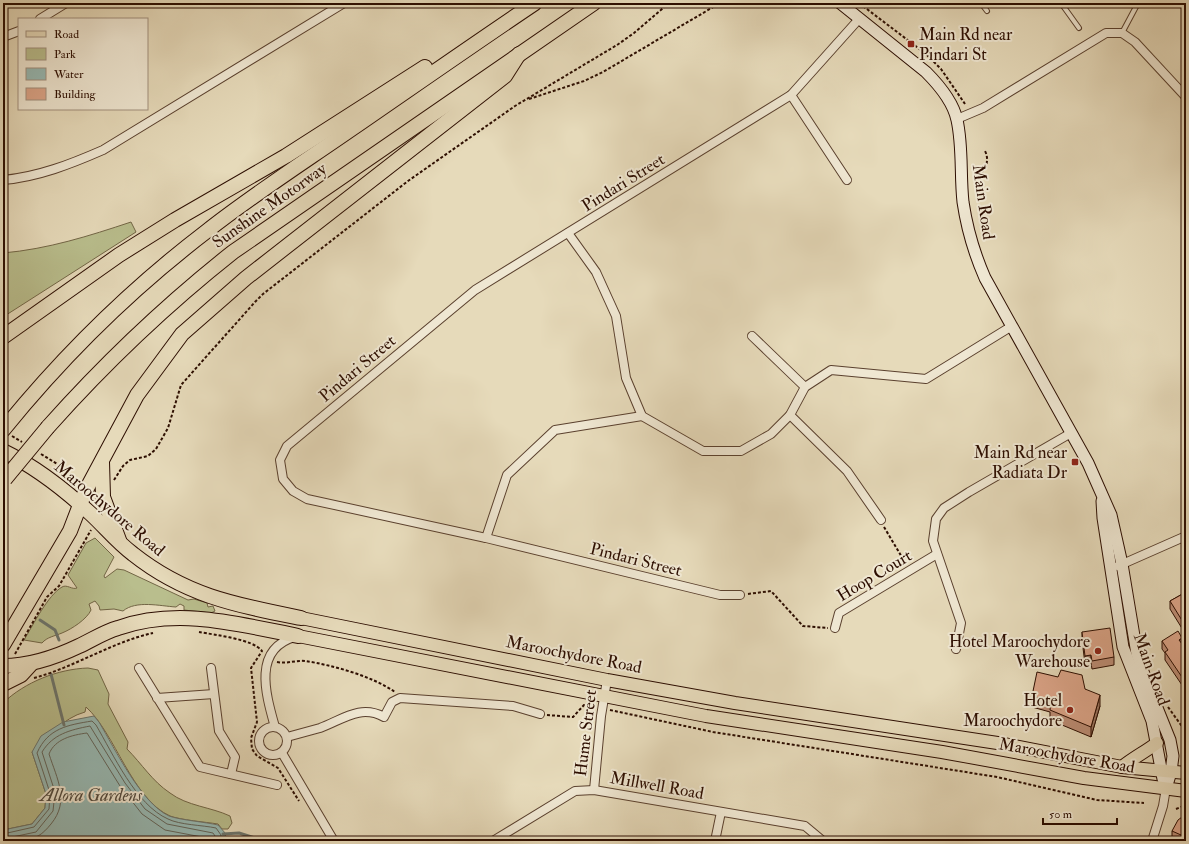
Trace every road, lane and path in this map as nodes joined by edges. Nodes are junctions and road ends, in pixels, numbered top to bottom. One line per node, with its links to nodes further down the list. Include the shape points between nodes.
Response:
1 (66, 3): 13 (street)
2 (344, 3): 26 (street, via 103,150 71,165 36,175)
3 (535, 3): 11 (highway, Sunshine Motorway)
4 (594, 3): 19 (highway, Sunshine Motorway)
5 (669, 3): 22 (path, via 617,45)
6 (720, 3): 22 (path, via 603,72 553,93)
7 (840, 3): 14 (main road, Main Road)
8 (981, 3): 12 (lane)
9 (1061, 3): 15 (lane)
10 (1138, 3): 17 (lane)
11 (523, 11): 31 (highway, via 498,18 286,156 119,255); 35 (highway, Sunshine Motorway, via 206,231 101,323 21,408)
12 (987, 11)
13 (42, 18)
14 (859, 19): 20 (street, Pindari Street); 23 (main road, Main Road, via 926,72 948,98)
15 (1079, 28)
16 (18, 31): 18 (street)
17 (1122, 33): 21 (street, via 1135,42); 23 (street, via 1106,33 983,108)
18 (3, 37)
19 (519, 54): 40 (highway, via 505,76 246,278 182,334 137,395); 42 (highway, Sunshine Motorway, bridge, via 233,252 177,298 127,343 48,428)
20 (791, 95): 27 (street); 28 (street, Pindari Street)
21 (1186, 97)
22 (526, 100): 41 (path, via 408,181 255,302 181,385 168,428 156,449 148,456 130,460)
23 (957, 119): 29 (main road, Main Road, via 967,226 975,255)
24 (985, 151): 25 (path, via 987,164)
25 (974, 179)
26 (3, 180)
27 (847, 180)
28 (568, 233): 34 (street, via 596,272 616,316 626,378); 49 (street, Pindari Street, via 475,290 287,446 280,460 283,479 293,491 307,499)
29 (1012, 326): 32 (street, via 926,379 831,370); 36 (main road, Main Road)
30 (752, 336): 32 (street)
31 (3, 337)
32 (805, 387): 33 (street)
33 (790, 415): 34 (street, via 771,434 742,451 703,451); 46 (street, via 847,471)
34 (642, 416): 49 (street, via 556,430 507,475)
35 (6, 433): 37 (path)
36 (1072, 433): 44 (main road, Main Road); 51 (street, via 944,508 936,519 933,542)
37 (22, 442)
38 (35, 450): 43 (path, via 67,470)
39 (3, 451): 45 (highway, Maroochydore Road, via 47,477)
40 (102, 462): 45 (highway); 50 (highway, via 103,497)
41 (117, 474)
42 (4, 481)
43 (79, 488)
44 (1102, 496): 52 (main road, Main Road, via 1111,515); 53 (main road, Main Road)
45 (81, 505): 50 (highway, Maroochydore Road); 61 (highway, via 62,547)
46 (881, 520): 54 (path)
47 (89, 526): 65 (path, via 91,531 59,586 47,597)
48 (1186, 536): 52 (street)
49 (486, 538): 55 (street, Pindari Street, via 720,595)
50 (121, 544): 56 (highway, Maroochydore Road, via 146,564 192,590 232,604)
51 (937, 554): 54 (street, Hoop Court); 62 (street, via 961,623)
52 (1122, 564): 53 (street); 85 (main road, Main Road, via 1137,654 1168,734 1172,756)
53 (1111, 568): 82 (main road, Main Road, via 1123,647 1152,721)
54 (910, 570): 57 (street, Hoop Court, via 839,613)
55 (740, 595): 57 (path, via 771,591 803,626)
56 (301, 618): 69 (main road, Maroochydore Road)
57 (835, 628)
58 (158, 632): 68 (path, via 128,641)
59 (199, 632): 63 (path, via 248,642 259,647 262,651 259,656)
60 (298, 636): 63 (street, via 276,647); 64 (highway, Maroochydore Road, via 223,621 190,617 168,618 131,623 67,652); 72 (main road, Maroochydore Road)
61 (3, 645)
62 (956, 649)
63 (267, 660): 74 (path, via 281,663 304,661 364,676); 79 (street, via 267,686)
64 (32, 663): 65 (highway, Maroochydore Road); 70 (highway, via 21,674)
65 (5, 666)
66 (139, 668): 73 (street)
67 (211, 668): 71 (street)
68 (47, 674)
69 (607, 680): 72 (street, Hume Street); 84 (main road, Maroochydore Road, via 750,706 1004,744)
70 (3, 684)
71 (214, 694): 73 (street); 87 (street, via 219,731 235,757)
72 (605, 697): 89 (main road, Maroochydore Road, via 1084,778); 90 (street, Hume Street)
73 (157, 698): 87 (street, via 200,767)
74 (403, 698): 78 (street, via 513,706); 81 (street, via 392,702 384,717 359,712 321,728)
75 (584, 705): 78 (path, via 573,717)
76 (1165, 705): 80 (path, via 1172,710)
77 (621, 713): 92 (path, via 713,732 997,777 1097,800)
78 (540, 714)
79 (275, 727): 81 (street); 83 (street, via 264,731 259,742 262,750 270,755)
80 (1186, 732)
81 (287, 736): 83 (street, via 287,746)
82 (1157, 743): 84 (main road); 85 (main road, Main Road)
83 (282, 753): 96 (street)
84 (1122, 767): 85 (main road, Maroochydore Road)
85 (1166, 771): 86 (main road, Maroochydore Road); 89 (main road, Main Road)
86 (1186, 773)
87 (231, 774): 88 (street)
88 (277, 785)
89 (1166, 788): 91 (main road, Maroochydore Road); 100 (street)
90 (594, 790): 95 (street, Millwell Road); 97 (street, Millwell Road, via 575,791)
91 (1186, 791)
92 (1144, 803)
93 (1186, 805): 94 (path)
94 (1176, 809)
95 (721, 812): 98 (street); 99 (street, Millwell Road, via 805,826)
96 (334, 841)
97 (493, 841)
98 (715, 841)
99 (823, 841)
100 (1152, 841)

